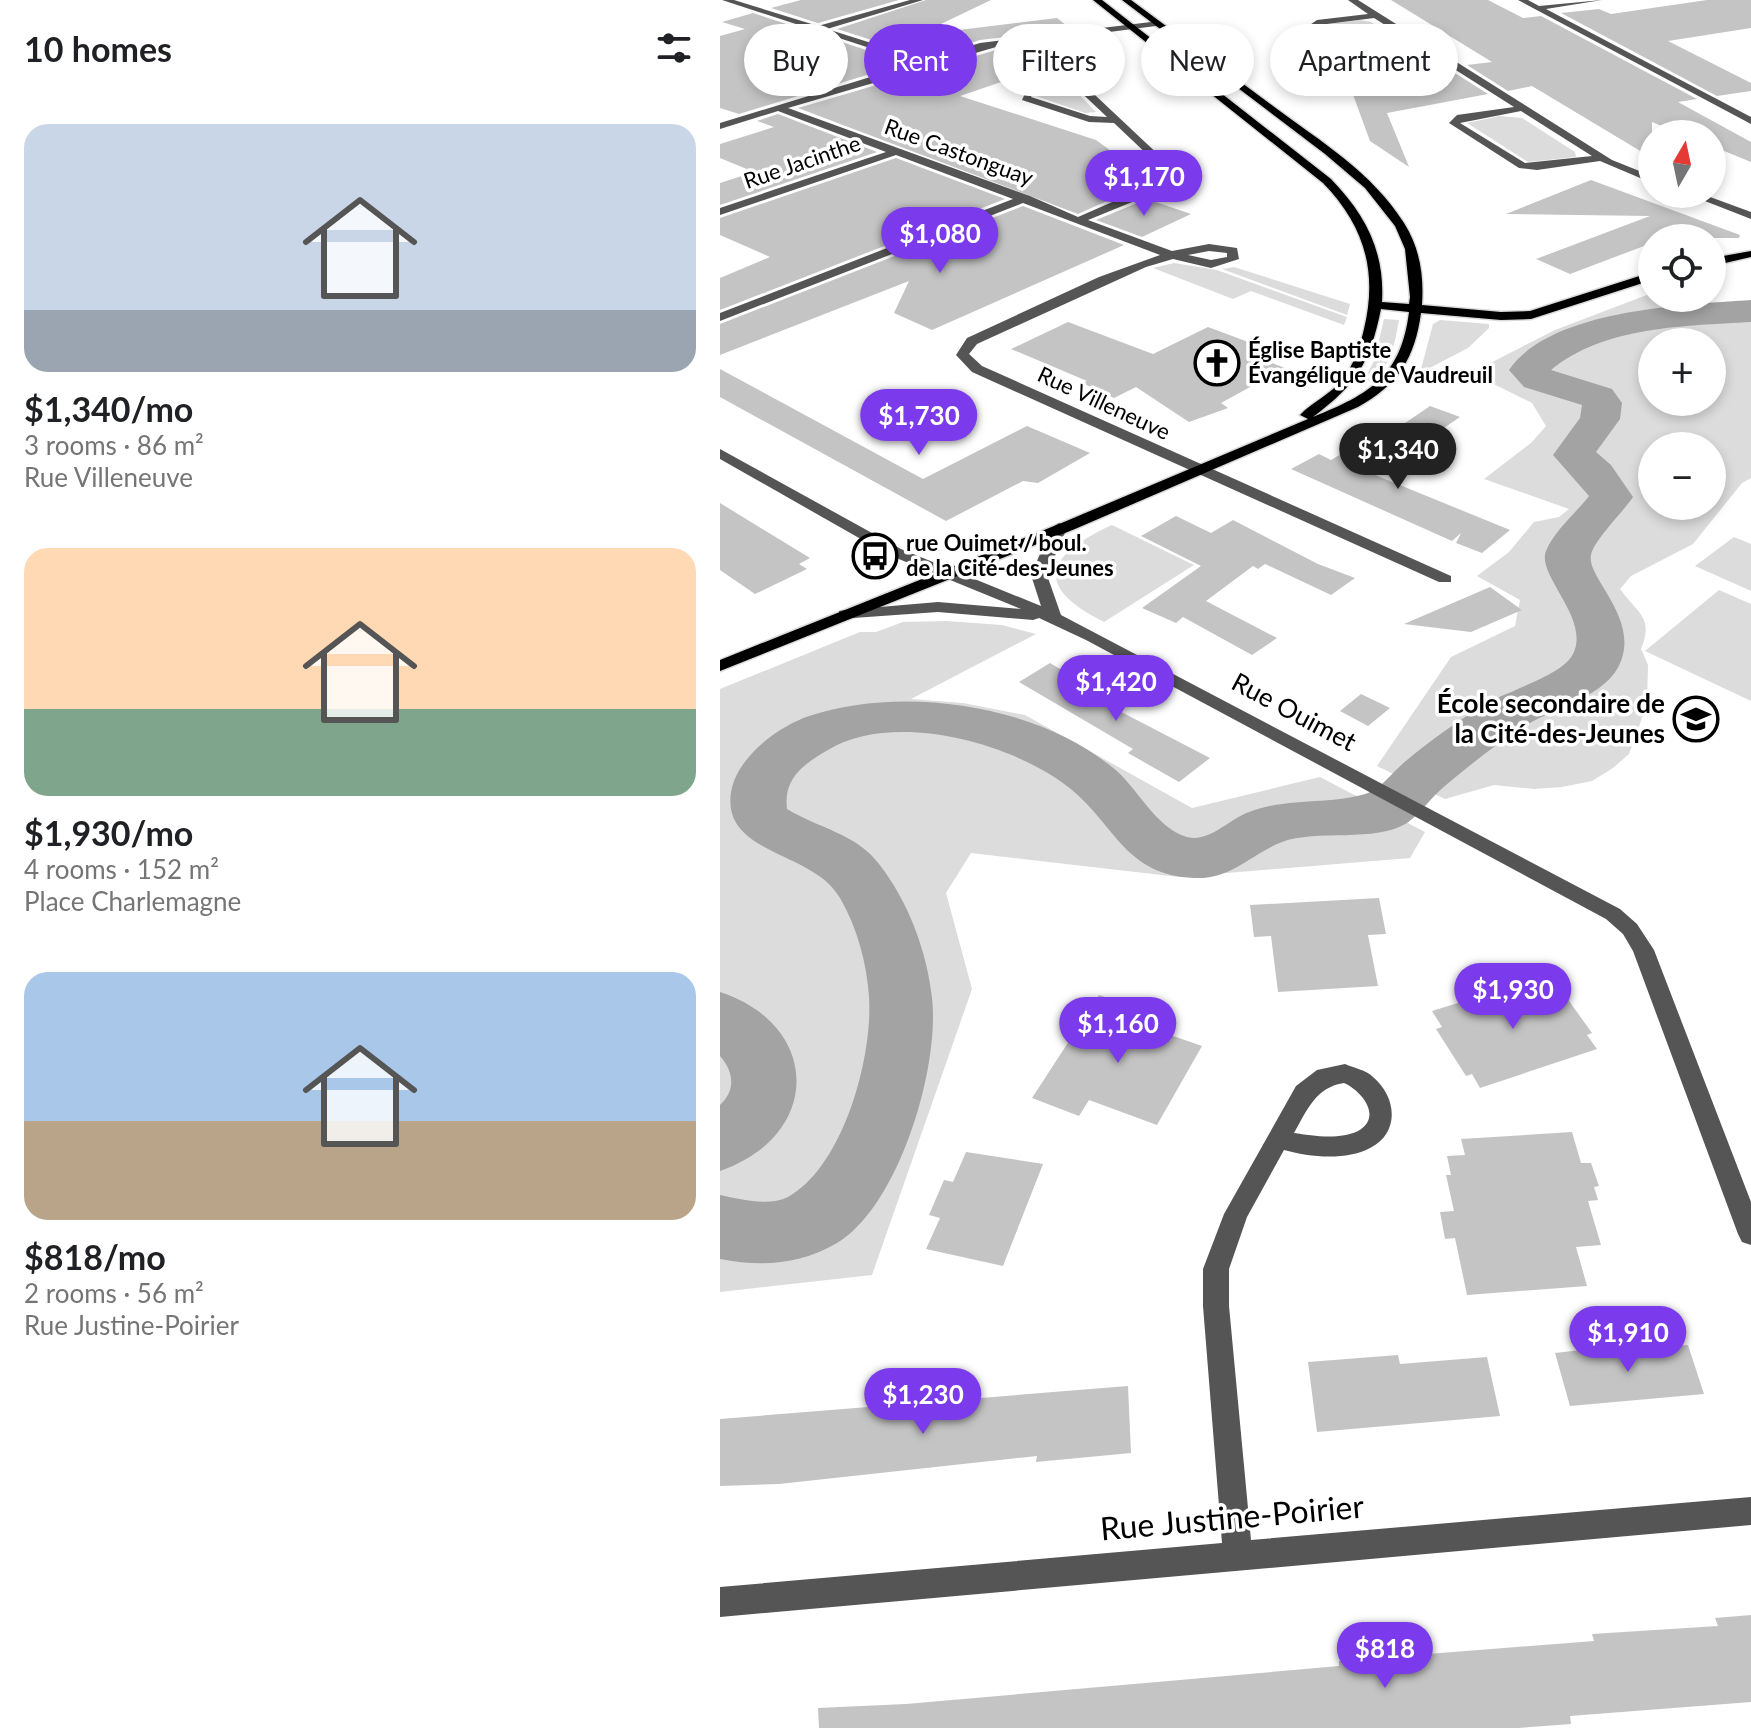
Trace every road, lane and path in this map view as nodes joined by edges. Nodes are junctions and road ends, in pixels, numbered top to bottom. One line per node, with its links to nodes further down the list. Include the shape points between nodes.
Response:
1 (726, 0): 11 (street)
2 (919, 0): 12 (street)
3 (1097, 0): 15 (main road)
4 (1126, 0): 10 (main road)
5 (1352, 0): 9 (street)
6 (1522, 0): 8 (street)
7 (1598, 0): 8 (street)
8 (1538, 8): 24 (street)
9 (1376, 15): 13 (street); 14 (street)
10 (1156, 23): 15 (street); 39 (main road, via 1370,187 1397,220 1412,250)
11 (802, 24)
12 (835, 24)
13 (1316, 24)
14 (1390, 24)
15 (1129, 26): 16 (street); 38 (main road, via 1343,197 1374,250)
16 (1125, 27)
17 (1458, 67): 22 (street)
18 (864, 82): 21 (street)
19 (1026, 96): 23 (street, via 1089,119)
20 (1093, 96): 23 (street)
21 (779, 108): 25 (street); 26 (street, Rue Castonguay)
22 (1524, 108): 27 (street); 27 (street, via 1460,117 1454,123 1523,166)
23 (1119, 120): 33 (street, via 1173,177)
24 (1751, 121)
25 (720, 126)
26 (898, 151): 29 (street, Rue Castonguay); 31 (street, Rue Jacinthe)
27 (1602, 158): 28 (street)
28 (1638, 174)
29 (1026, 198): 33 (street, Rue Castonguay); 40 (street)
30 (1726, 207): 32 (street)
31 (720, 212)
32 (1751, 216)
33 (1082, 219): 34 (street, Rue Castonguay)
34 (1168, 254): 43 (street, Rue Villeneuve, via 972,341 962,355 977,369)
35 (1751, 254): 36 (main road)
36 (1726, 259)
37 (1638, 281): 39 (main road, via 1531,315)
38 (1376, 305): 39 (main road); 41 (main road, via 1365,350 1346,384)
39 (1415, 307): 41 (main road, via 1403,360 1391,377 1352,404)
40 (720, 317)
41 (1274, 438): 43 (main road)
42 (720, 453): 45 (street, Rue Ouimet, via 895,552)
43 (1200, 470): 44 (main road); 46 (street, Rue Villeneuve)
44 (1059, 528): 45 (main road); 48 (street, via 1039,575)
45 (950, 573): 47 (main road); 48 (street, Rue Ouimet)
46 (1445, 579)
47 (845, 615): 48 (street, via 947,607); 49 (main road)
48 (1053, 617): 51 (street, Rue Ouimet, via 1597,904 1623,923 1643,950)
49 (720, 666)
50 (1279, 1138): 53 (street, via 1225,1236 1216,1269)
51 (1751, 1234)
52 (1751, 1511): 53 (street, Rue Justine-Poirier)
53 (1238, 1554): 54 (street, Rue Justine-Poirier)
54 (720, 1602)

